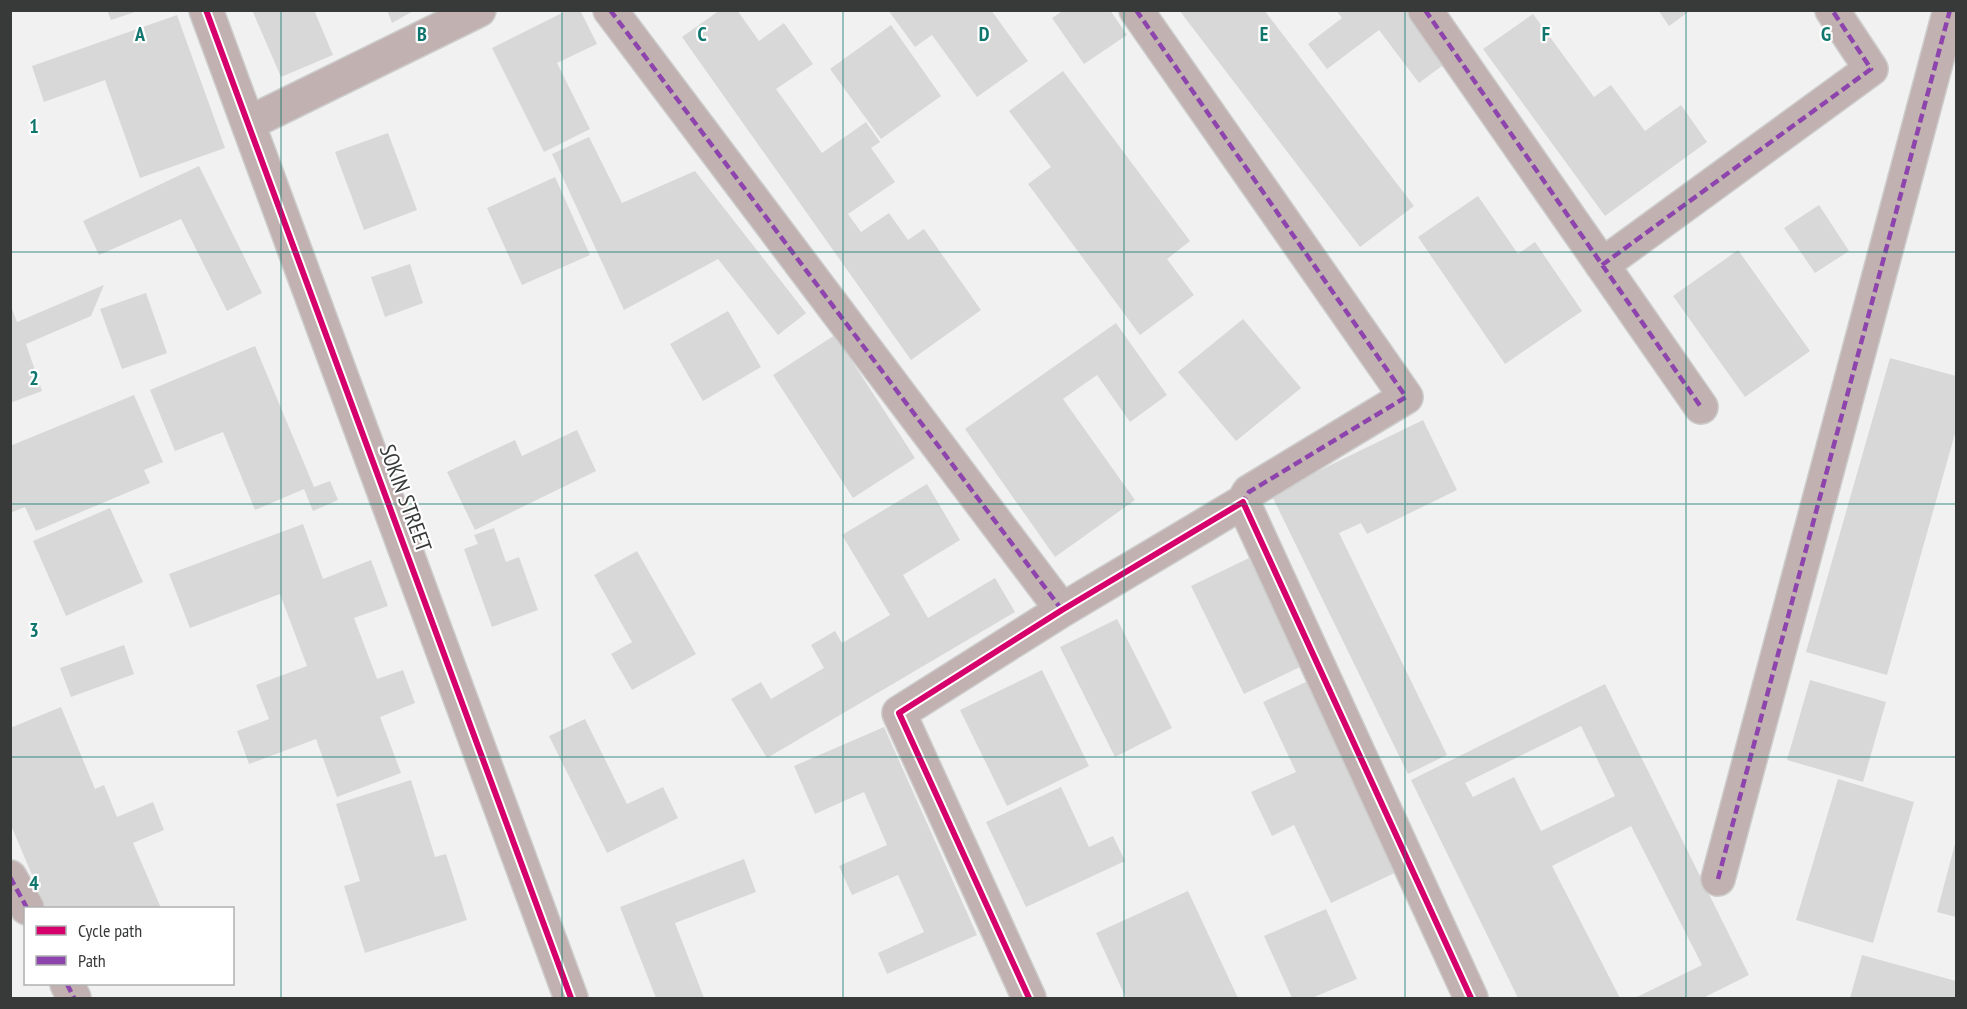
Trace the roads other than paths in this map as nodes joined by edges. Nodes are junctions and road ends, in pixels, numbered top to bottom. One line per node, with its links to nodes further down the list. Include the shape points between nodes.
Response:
1 (206, 10): 8 (street, SOKIN STREET)
2 (478, 10): 8 (street)
3 (610, 10): 12 (street)
4 (1136, 10): 11 (street, via 1406,397 1249,492)
5 (1425, 10): 9 (street)
6 (1832, 10): 9 (street, via 1871,69)
7 (1950, 10): 14 (street)
8 (249, 123): 18 (street, SOKIN STREET)
9 (1602, 265): 10 (street)
10 (1701, 407)
11 (1243, 502): 12 (street); 20 (street)
12 (1062, 610): 19 (street, via 899,713)
13 (10, 877): 15 (street)
14 (1718, 879)
15 (26, 907)
16 (68, 985): 17 (street)
17 (75, 999)
18 (571, 999)
19 (1029, 999)
20 (1471, 999)

